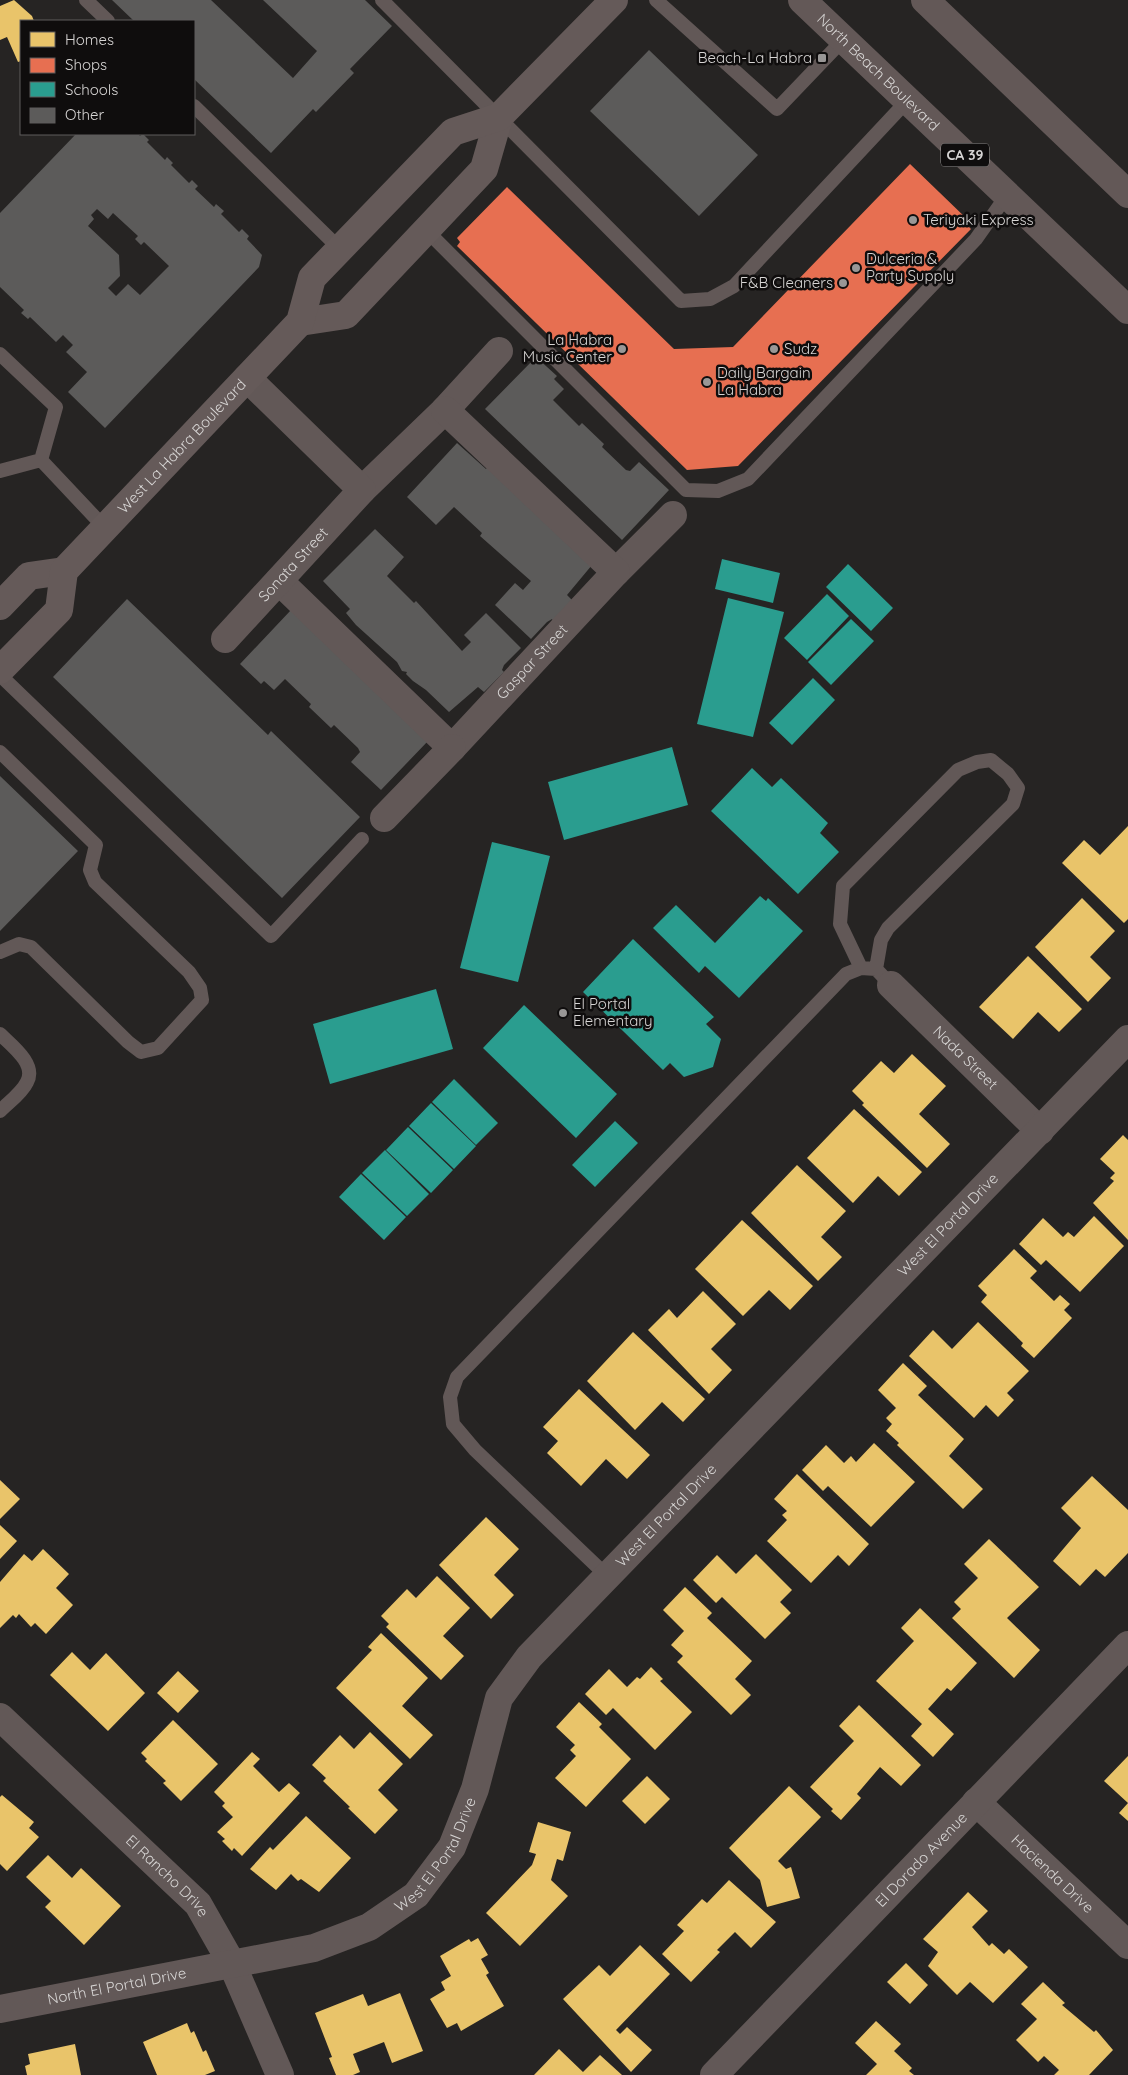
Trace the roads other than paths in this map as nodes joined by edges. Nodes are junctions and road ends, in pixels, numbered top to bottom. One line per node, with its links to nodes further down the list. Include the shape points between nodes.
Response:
1 (86, 0): 7 (lane)
2 (382, 0): 11 (lane)
3 (614, 0): 11 (main road, West La Habra Boulevard)
4 (656, 0): 8 (lane, via 776,109)
5 (802, 0): 8 (main road, North Beach Boulevard / CA 39)
6 (925, 0): 12 (main road)
7 (107, 20)
8 (843, 40): 9 (main road, North Beach Boulevard / CA 39)
9 (907, 101): 11 (lane, via 734,286 710,299 681,301); 13 (main road, North Beach Boulevard / CA 39)
10 (195, 107): 15 (lane)
11 (499, 116): 14 (main road, West La Habra Boulevard, via 484,169); 15 (main road, West La Habra Boulevard, via 453,132)
12 (1128, 194)
13 (1006, 195): 14 (lane, via 976,239 748,479 718,491 686,490); 16 (main road, North Beach Boulevard / CA 39)
14 (426, 230): 17 (main road, West La Habra Boulevard, via 346,315)
15 (340, 250): 17 (main road, West La Habra Boulevard, via 312,278)
16 (1128, 310)
17 (300, 322): 20 (main road, West La Habra Boulevard)
18 (499, 351): 21 (street, Sonata Street)
19 (0, 354): 22 (lane, via 56,406)
20 (246, 378): 24 (street); 26 (main road, West La Habra Boulevard)
21 (445, 410): 24 (street, Sonata Street); 28 (street)
22 (41, 460): 23 (lane); 26 (lane)
23 (0, 472)
24 (362, 490): 29 (street, Sonata Street)
25 (673, 514): 28 (street, Gaspar Street)
26 (105, 528): 27 (main road, West La Habra Boulevard)
27 (64, 571): 30 (main road, via 29,576); 32 (main road, via 59,610)
28 (616, 572): 34 (street, Gaspar Street)
29 (279, 581): 31 (street, Sonata Street); 34 (street)
30 (0, 606)
31 (225, 639)
32 (0, 670)
33 (0, 674): 37 (lane, via 271,936)
34 (452, 748): 36 (street, Gaspar Street)
35 (0, 752): 38 (lane, via 96,846 90,870 95,882 189,972 200,988 202,1000 158,1048 141,1052 31,947 19,944)
36 (384, 818)
37 (362, 839)
38 (0, 952)
39 (861, 968): 40 (lane); 40 (lane, via 840,924 843,886 958,770 991,760 1008,774 1018,788 1013,804 888,928 881,940); 45 (lane, via 846,974 457,1377 450,1397 454,1424 475,1450)
40 (884, 977): 44 (street, Nada Street)
41 (0, 1034): 43 (lane, via 29,1068 28,1082)
42 (1128, 1039): 44 (street, West El Portal Drive)
43 (0, 1111)
44 (1040, 1131): 45 (street, West El Portal Drive)
45 (606, 1575): 50 (street, West El Portal Drive, via 529,1657 499,1698 475,1790 452,1847 416,1895 369,1927 314,1948)
46 (1128, 1645): 48 (street, El Dorado Avenue)
47 (0, 1717): 50 (street, El Rancho Drive, via 198,1904)
48 (976, 1802): 49 (street, Hacienda Drive); 53 (street, El Dorado Avenue)
49 (1128, 1945)
50 (232, 1964): 51 (street, North El Portal Drive); 52 (street, El Rancho Drive)
51 (0, 2009)
52 (280, 2075)
53 (714, 2075)

